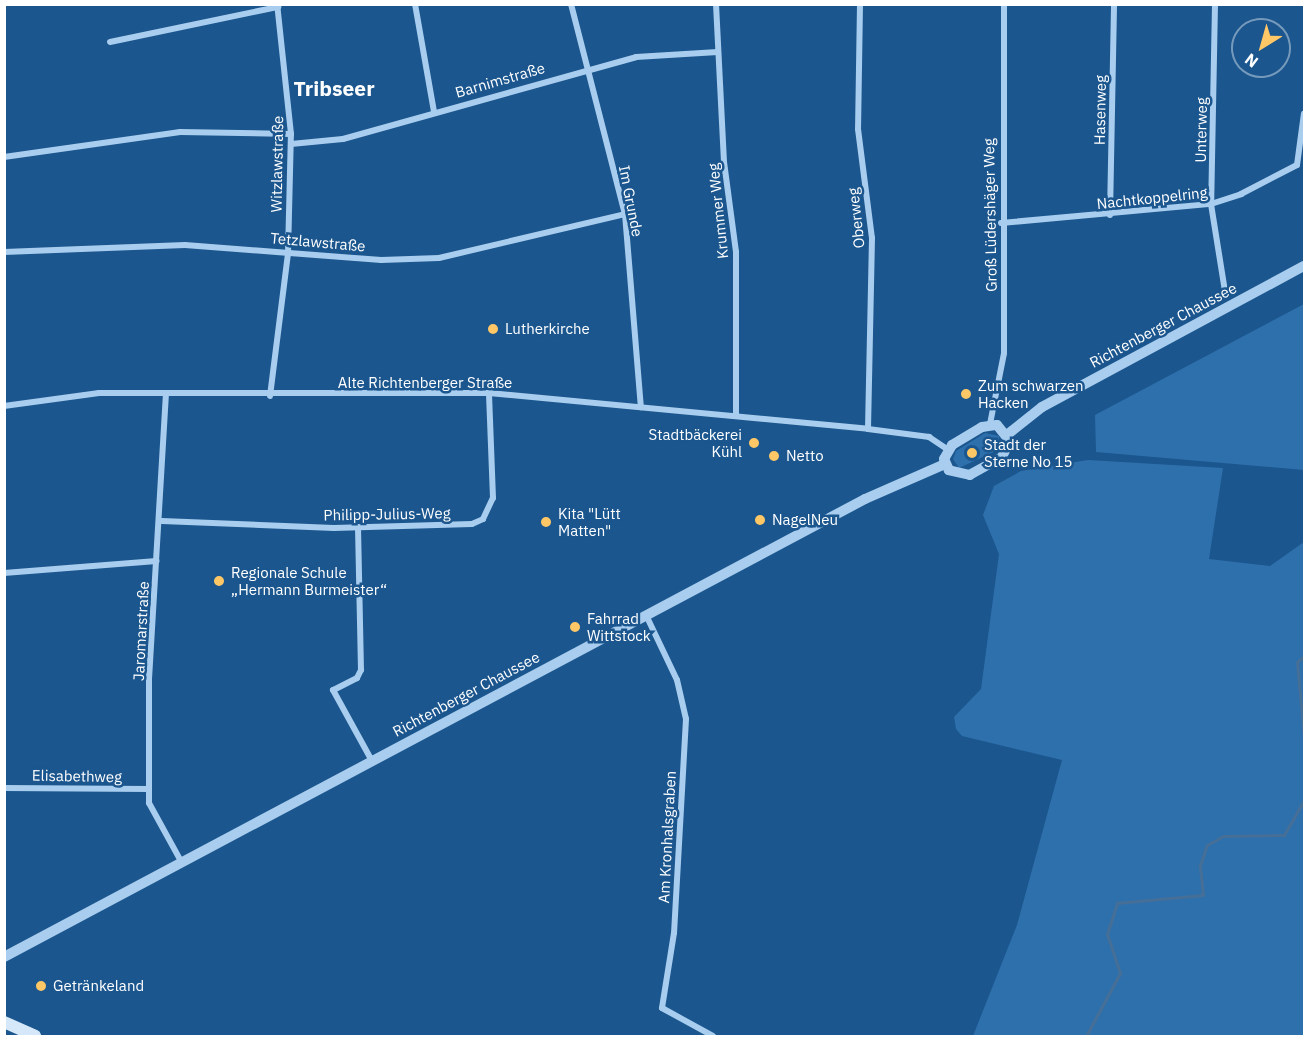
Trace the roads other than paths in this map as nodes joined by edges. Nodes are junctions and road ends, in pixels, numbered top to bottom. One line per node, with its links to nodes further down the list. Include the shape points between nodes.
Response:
1 (415, 4): 12 (street)
2 (571, 4): 11 (street, Im Grunde)
3 (716, 4): 10 (street, Krummer Weg)
4 (860, 4): 32 (street, Oberweg, via 858,129 872,238)
5 (1004, 4): 20 (street, Groß Lüdershäger Weg)
6 (1114, 4): 19 (street, Hasenweg)
7 (1215, 4): 17 (street, Unterweg)
8 (278, 6): 9 (street); 14 (street, Witzlawstraße)
9 (110, 42)
10 (718, 52): 11 (street, Barnimstraße, via 636,57); 30 (street, Krummer Weg, via 736,252)
11 (588, 68): 12 (street, Barnimstraße); 18 (street, Im Grunde)
12 (434, 112): 15 (street, Barnimstraße, via 343,139)
13 (1305, 112): 17 (street, Nachtkoppelring, via 1297,165)
14 (291, 134): 15 (street, Witzlawstraße); 16 (street, via 180,132)
15 (291, 144): 22 (street, Witzlawstraße)
16 (4, 157)
17 (1211, 204): 19 (street, Nachtkoppelring); 24 (street, Unterweg)
18 (625, 214): 22 (street, Tetzlawstraße, via 439,258); 29 (street, Im Grunde)
19 (1110, 215): 20 (street, Nachtkoppelring)
20 (1001, 222): 31 (street, Groß Lüdershäger Weg, via 1004,353)
21 (4, 252): 22 (street, Tetzlawstraße, via 185,245)
22 (288, 254): 27 (street, Witzlawstraße)
23 (1305, 266): 33 (street, Richtenberger Chaussee, via 1042,407)
24 (1226, 291)
25 (166, 393): 27 (street, Alte Richtenberger Straße); 28 (street, Alte Richtenberger Straße, via 99,393); 36 (street, Jaromarstraße)
26 (489, 393): 27 (street, Alte Richtenberger Straße); 29 (street, Alte Richtenberger Straße); 37 (street, Philipp-Julius-Weg, via 493,498 483,519 472,524)
27 (270, 396)
28 (4, 406)
29 (641, 407): 30 (street, Alte Richtenberger Straße)
30 (736, 415): 32 (street, Alte Richtenberger Straße)
31 (990, 424): 33 (street); 34 (street)
32 (868, 429): 34 (street, Alte Richtenberger Straße, via 929,437)
33 (1008, 434): 35 (street, via 1002,457 974,474 957,476)
34 (948, 450): 35 (street)
35 (945, 464): 40 (street, Richtenberger Chaussee, via 865,499)
36 (162, 520): 37 (street, Philipp-Julius-Weg); 38 (street, Jaromarstraße)
37 (358, 527): 41 (street, via 361,670 357,678 333,690)
38 (157, 561): 39 (street); 43 (street, Jaromarstraße)
39 (4, 573)
40 (645, 615): 41 (street, Richtenberger Chaussee); 48 (street, Am Kronhalsgraben, via 677,680 686,719 674,933 662,1008)
41 (372, 761): 44 (street, Richtenberger Chaussee)
42 (4, 788): 43 (street, Elisabethweg)
43 (149, 789): 44 (street, Jaromarstraße, via 149,803)
44 (182, 863): 45 (street, Richtenberger Chaussee)
45 (4, 957)
46 (7, 1022): 47 (main road)
47 (34, 1036)
48 (713, 1036)

